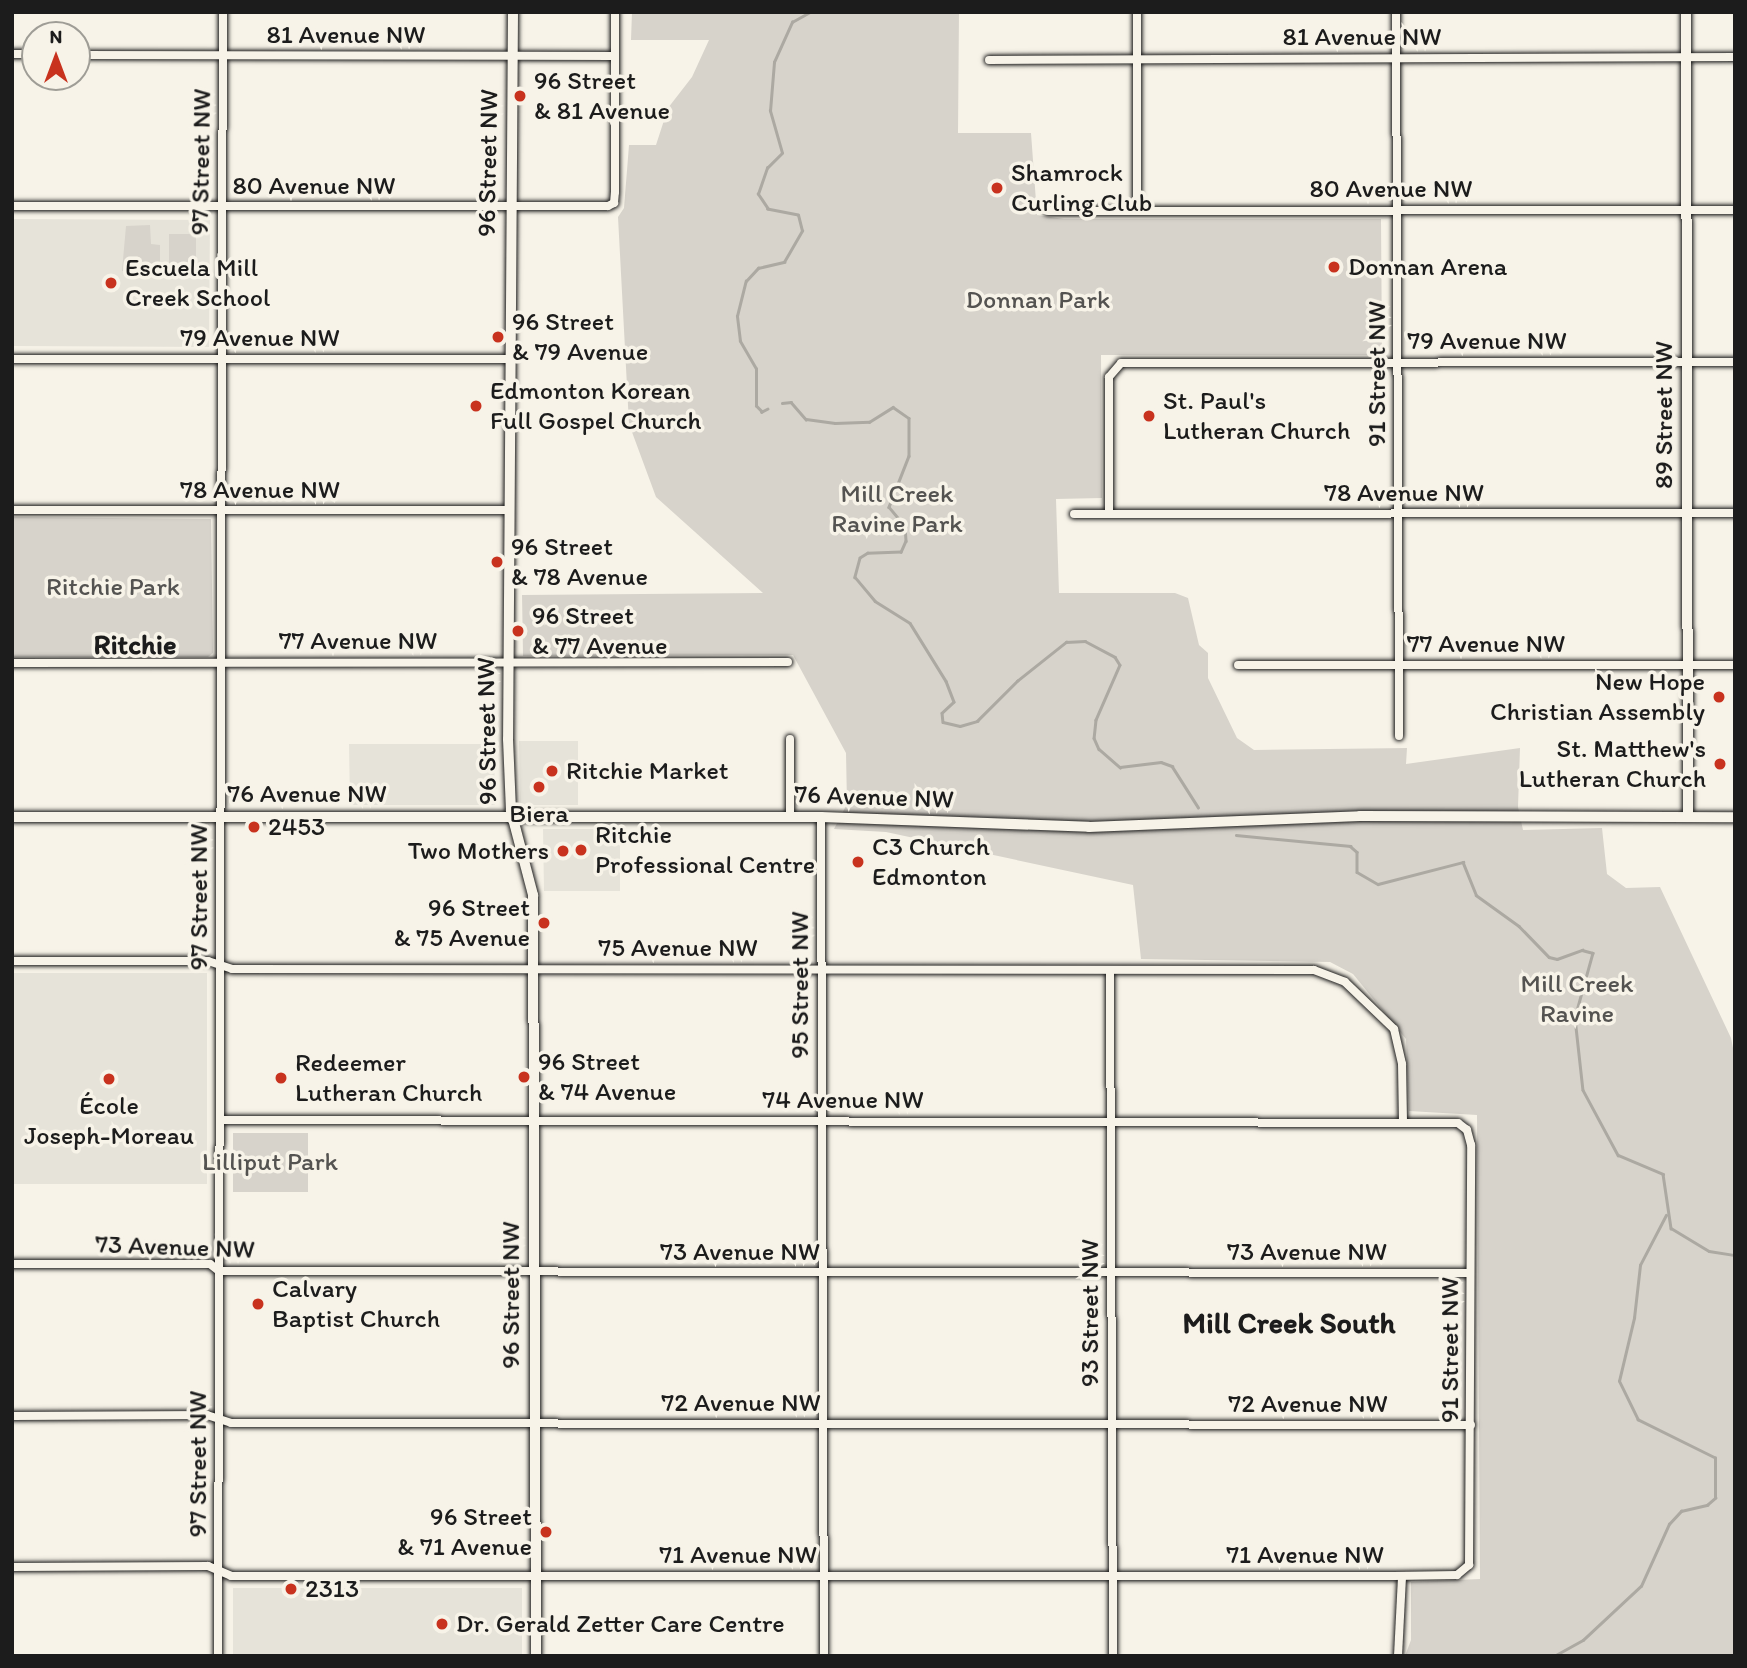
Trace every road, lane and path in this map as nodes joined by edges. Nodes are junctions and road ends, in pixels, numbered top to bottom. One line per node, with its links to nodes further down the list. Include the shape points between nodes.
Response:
1 (223, 12): 9 (street, 97 Street NW)
2 (513, 12): 8 (street, 96 Street NW)
3 (615, 12): 10 (street)
4 (1136, 12): 14 (street)
5 (1396, 12): 13 (street, 91 Street NW)
6 (1686, 12): 11 (street, 89 Street NW)
7 (91, 55): 9 (street, 81 Avenue NW)
8 (512, 55): 9 (street, 81 Avenue NW); 10 (street, 81 Avenue NW); 18 (street, 96 Street NW)
9 (223, 56): 17 (street, 97 Street NW)
10 (615, 56): 18 (street, 80 Avenue NW, via 614,203)
11 (1686, 57): 12 (street, 81 Avenue NW); 13 (street, 81 Avenue NW); 20 (street, 89 Street NW)
12 (1735, 57)
13 (1397, 58): 14 (street, 81 Avenue NW); 19 (street, 91 Street NW)
14 (1137, 59): 15 (street, 81 Avenue NW); 23 (street)
15 (989, 60)
16 (12, 206): 17 (street, 80 Avenue NW)
17 (222, 206): 18 (street, 80 Avenue NW); 25 (street, 97 Street NW)
18 (511, 207): 26 (street, 96 Street NW)
19 (1397, 210): 20 (street, 80 Avenue NW); 23 (street, 80 Avenue NW); 29 (street, 91 Street NW)
20 (1686, 210): 21 (street, 80 Avenue NW); 27 (street, 89 Street NW)
21 (1735, 210)
22 (1048, 211): 23 (street, 80 Avenue NW)
23 (1137, 211)
24 (12, 359): 25 (street, 79 Avenue NW)
25 (220, 359): 26 (street, 79 Avenue NW); 32 (street, 97 Street NW)
26 (508, 359): 31 (street, 96 Street NW)
27 (1687, 362): 28 (street, 79 Avenue NW); 29 (street, 79 Avenue NW); 33 (street, 89 Street NW)
28 (1735, 362)
29 (1398, 363): 36 (street, 79 Avenue NW, via 1115,366 1109,377); 37 (street, 91 Street NW)
30 (12, 510): 32 (street, 78 Avenue NW)
31 (508, 510): 32 (street, 78 Avenue NW); 38 (street, 96 Street NW)
32 (220, 511): 39 (street, 97 Street NW)
33 (1687, 513): 34 (street, 78 Avenue NW); 37 (street, 78 Avenue NW); 44 (street, 89 Street NW)
34 (1735, 513)
35 (1074, 514): 36 (street, 78 Avenue NW)
36 (1110, 514): 37 (street, 78 Avenue NW)
37 (1398, 514): 43 (street, 91 Street NW)
38 (508, 661): 39 (street, 77 Avenue NW); 40 (street, 77 Avenue NW); 50 (street, 96 Street NW)
39 (219, 662): 41 (street, 77 Avenue NW); 49 (street, 97 Street NW)
40 (788, 662)
41 (12, 663)
42 (1238, 665): 43 (street, 77 Avenue NW)
43 (1399, 665): 44 (street, 77 Avenue NW); 46 (street, 91 Street NW)
44 (1688, 665): 45 (street, 77 Avenue NW); 53 (street, 89 Street NW)
45 (1735, 665)
46 (1399, 736)
47 (790, 739): 51 (street)
48 (12, 817): 49 (street, 76 Avenue NW)
49 (220, 817): 50 (street, 76 Avenue NW); 56 (street, 97 Street NW)
50 (512, 817): 51 (street, 76 Avenue NW); 58 (street, 96 Street NW, via 532,887)
51 (790, 817): 52 (street, 76 Avenue NW)
52 (821, 817): 53 (street, 76 Avenue NW, via 1123,827 1360,816); 57 (street, 95 Street NW)
53 (1688, 817): 54 (street, 76 Avenue NW)
54 (1735, 817)
55 (12, 961): 56 (street, 75 Avenue NW, via 208,961)
56 (219, 965): 58 (street, 75 Avenue NW); 60 (street, 97 Street NW)
57 (820, 969): 58 (street, 75 Avenue NW); 59 (street, 75 Avenue NW); 62 (street, 95 Street NW)
58 (533, 970): 61 (street, 96 Street NW)
59 (1110, 970): 63 (street, 75 Avenue NW, via 1307,970 1342,981 1396,1034); 64 (street, 93 Street NW)
60 (220, 1120): 61 (street, 74 Avenue NW); 67 (street, 97 Street NW)
61 (533, 1121): 62 (street, 74 Avenue NW); 69 (street, 96 Street NW)
62 (821, 1121): 64 (street, 74 Avenue NW); 68 (street, 95 Street NW)
63 (1403, 1121): 64 (street, 74 Avenue NW); 65 (street, 74 Avenue NW, via 1453,1122)
64 (1111, 1122): 70 (street, 93 Street NW)
65 (1464, 1127): 71 (street, 91 Street NW, via 1471,1144)
66 (12, 1265): 67 (street, 73 Avenue NW, via 210,1264)
67 (219, 1271): 69 (street, 73 Avenue NW); 73 (street, 97 Street NW)
68 (822, 1272): 69 (street, 73 Avenue NW); 70 (street, 73 Avenue NW); 74 (street, 95 Street NW)
69 (534, 1273): 75 (street, 96 Street NW)
70 (1111, 1273): 71 (street, 73 Avenue NW); 76 (street, 93 Street NW)
71 (1470, 1273): 77 (street, 91 Street NW)
72 (12, 1416): 73 (street, 72 Avenue NW, via 207,1415)
73 (219, 1420): 75 (street, 72 Avenue NW); 79 (street, 97 Street NW)
74 (822, 1423): 75 (street, 72 Avenue NW); 76 (street, 72 Avenue NW); 82 (street, 95 Street NW)
75 (535, 1424): 81 (street, 96 Street NW)
76 (1112, 1424): 77 (street, 72 Avenue NW); 83 (street, 93 Street NW)
77 (1471, 1425): 80 (street, 91 Street NW, via 1471,1557)
78 (12, 1567): 79 (street, 71 Avenue NW, via 208,1566)
79 (219, 1571): 81 (street, 71 Avenue NW, via 231,1576); 85 (street, 97 Street NW)
80 (1465, 1572): 84 (street, 71 Avenue NW)
81 (535, 1576): 82 (street, 71 Avenue NW); 86 (street, 96 Street NW)
82 (823, 1576): 83 (street, 71 Avenue NW); 87 (street, 95 Street NW)
83 (1112, 1576): 84 (street, 71 Avenue NW); 88 (street, 93 Street NW)
84 (1402, 1576): 89 (street)
85 (218, 1656)
86 (536, 1656)
87 (824, 1656)
88 (1113, 1656)
89 (1398, 1656)

